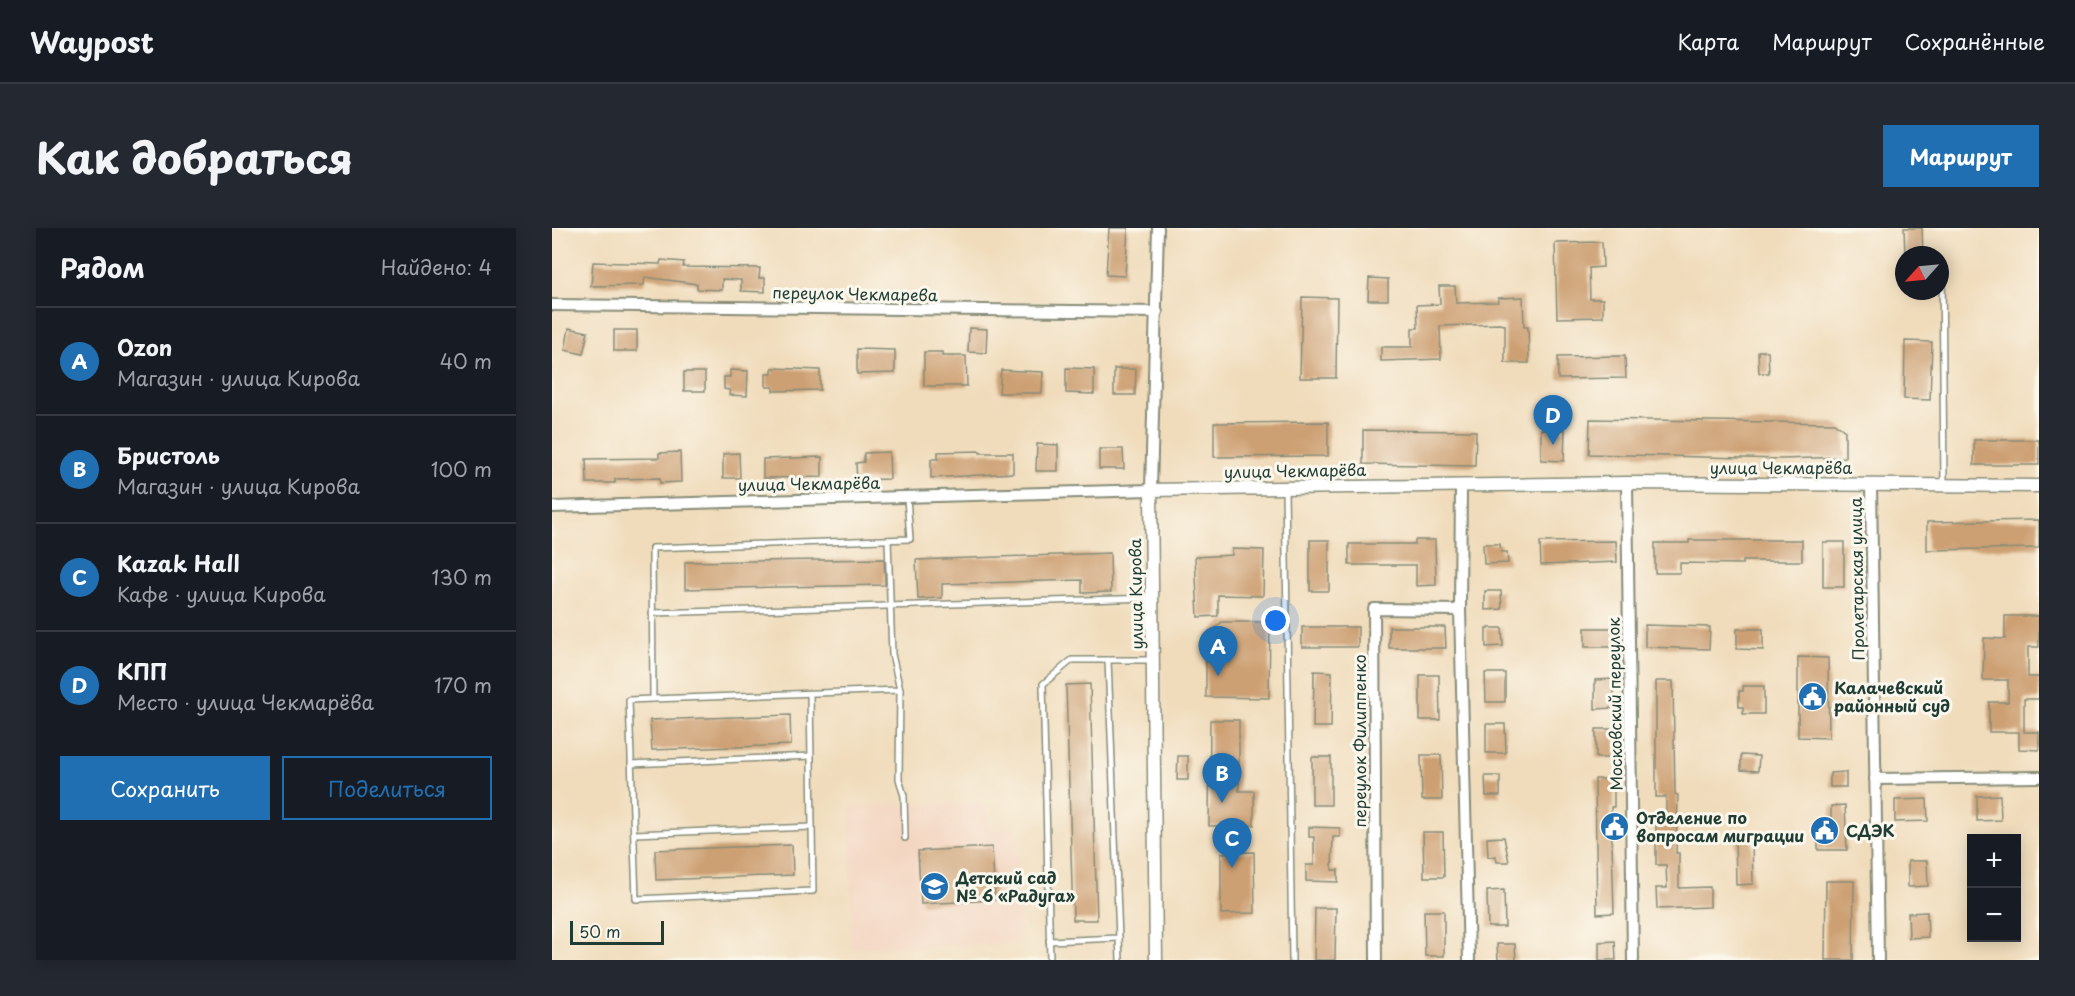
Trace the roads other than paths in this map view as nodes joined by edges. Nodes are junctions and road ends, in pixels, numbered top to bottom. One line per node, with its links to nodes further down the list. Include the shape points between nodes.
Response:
1 (1158, 228): 4 (street, улица Кирова)
2 (1942, 300): 7 (lane)
3 (552, 305): 4 (street, переулок Чекмарева)
4 (1157, 312): 11 (street, улица Кирова)
5 (1627, 483): 6 (street, улица Чекмарёва); 8 (street, улица Чекмарёва); 39 (street, Московский переулок)
6 (1871, 485): 7 (street, улица Чекмарёва); 27 (street, Пролетарская улица)
7 (1944, 485): 9 (street, улица Чекмарёва)
8 (1461, 486): 10 (street, улица Чекмарёва); 17 (street)
9 (2039, 486)
10 (1285, 487): 11 (street, улица Чекмарёва); 36 (lane)
11 (1151, 490): 12 (street, улица Чекмарёва); 15 (street, улица Кирова)
12 (907, 498): 13 (street, улица Чекмарёва); 14 (lane, via 910,539)
13 (552, 507)
14 (888, 540): 16 (lane); 18 (lane, via 652,548)
15 (1152, 598): 16 (lane); 20 (street, улица Кирова)
16 (890, 605): 18 (lane); 21 (lane, via 892,654)
17 (1460, 610): 37 (street, переулок Филиппенко, via 1374,609); 38 (street)
18 (652, 613): 23 (lane)
19 (1108, 660): 20 (lane); 31 (lane); 32 (lane, via 1072,660 1043,684)
20 (1153, 660): 35 (street, улица Кирова)
21 (900, 690): 22 (lane); 30 (lane, via 899,779 904,796)
22 (810, 694): 23 (lane); 24 (lane)
23 (652, 699): 25 (lane, via 629,700)
24 (811, 756): 25 (lane); 28 (lane)
25 (631, 764): 29 (lane)
26 (2039, 777): 27 (street)
27 (1875, 779): 40 (street, Пролетарская улица)
28 (812, 827): 29 (lane); 29 (lane, via 813,891 790,892 636,898)
29 (634, 834)
30 (905, 838)
31 (1119, 938): 32 (lane); 34 (lane)
32 (1049, 940): 33 (lane)
33 (1050, 960)
34 (1120, 960)
35 (1156, 960)
36 (1292, 960)
37 (1376, 960)
38 (1469, 960)
39 (1633, 960)
40 (1878, 960)

